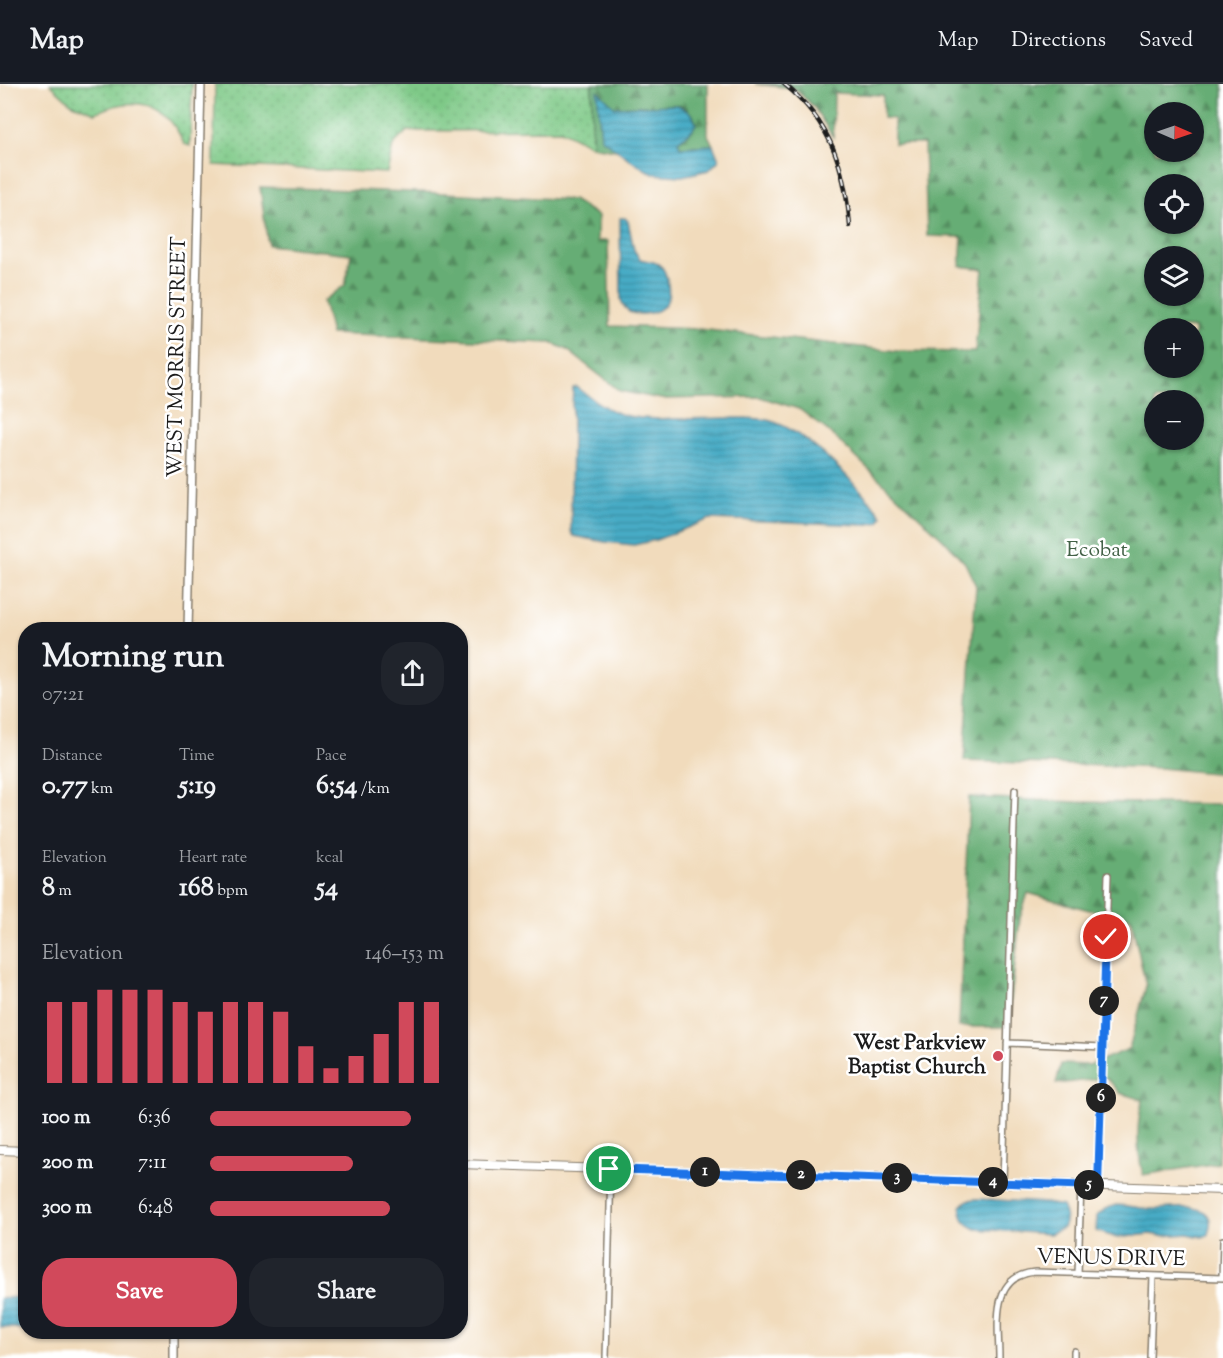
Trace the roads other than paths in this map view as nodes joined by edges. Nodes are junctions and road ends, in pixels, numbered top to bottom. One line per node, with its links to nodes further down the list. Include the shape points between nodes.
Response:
1 (201, 84): 2 (street, WEST MORRIS STREET)
2 (188, 622)
3 (1015, 790): 5 (street)
4 (1108, 875): 6 (street)
5 (1007, 1043): 6 (street); 11 (street)
6 (1104, 1047): 13 (street)
7 (0, 1150): 8 (main road)
8 (18, 1151)
9 (468, 1164): 10 (main road)
10 (611, 1169): 11 (main road); 22 (street)
11 (1003, 1182): 12 (main road)
12 (1081, 1185): 13 (main road); 16 (street)
13 (1098, 1186): 14 (main road)
14 (1223, 1190)
15 (1223, 1240): 18 (street)
16 (1078, 1274): 17 (street, VENUS DRIVE); 23 (street, VENUS DRIVE, via 1026,1274 1014,1279 1002,1294 999,1307)
17 (1153, 1276): 18 (street, VENUS DRIVE); 25 (street)
18 (1222, 1278)
19 (174, 1339): 21 (street)
20 (1074, 1351): 24 (street)
21 (174, 1358)
22 (606, 1358)
23 (999, 1358)
24 (1074, 1358)
25 (1150, 1358)

